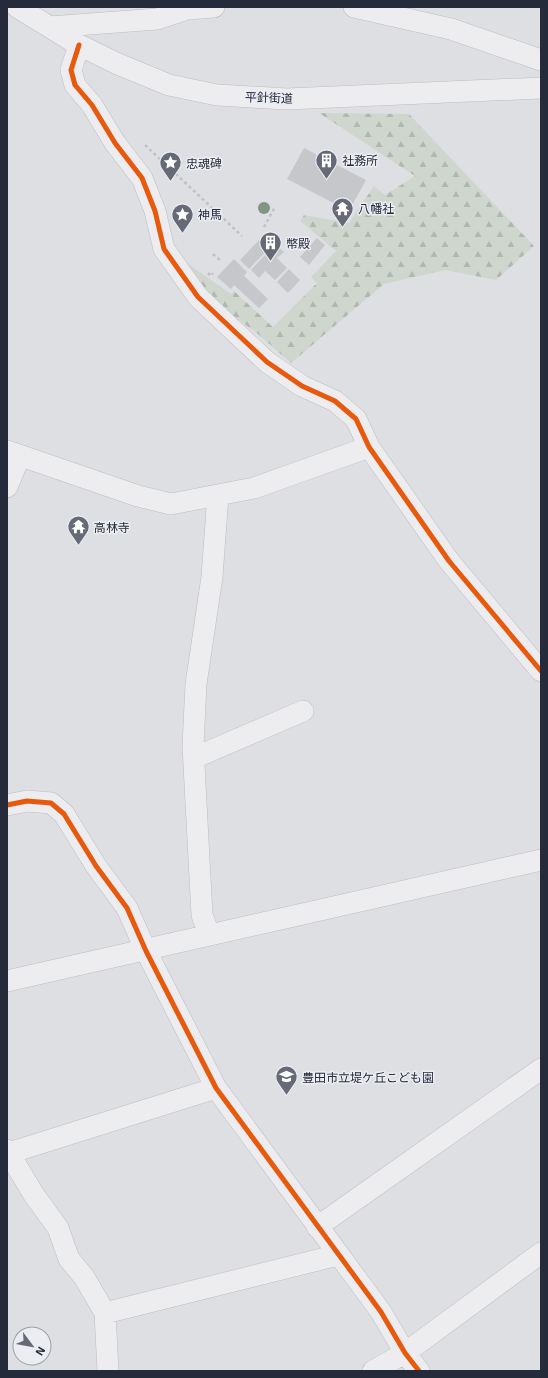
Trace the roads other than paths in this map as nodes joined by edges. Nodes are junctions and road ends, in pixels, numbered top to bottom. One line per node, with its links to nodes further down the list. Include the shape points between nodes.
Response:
1 (17, 7): 4 (street, 平針街道)
2 (214, 7): 4 (street, via 187,9 157,19)
3 (354, 7): 6 (street, via 451,28)
4 (50, 27): 5 (street, 平針街道)
5 (79, 45): 7 (street, 平針街道, via 170,85 217,96 287,99); 8 (street, via 71,70 74,85 93,104 115,143 142,178 155,211 164,249 198,297 267,362 302,386 335,401 356,419)
6 (541, 60)
7 (541, 88)
8 (369, 447): 11 (street, via 254,488); 12 (street, via 449,561)
9 (14, 453): 10 (street); 11 (street, via 138,496 171,504)
10 (7, 487)
11 (218, 496): 14 (street, via 212,577 196,684)
12 (541, 671)
13 (303, 711): 14 (street)
14 (194, 758): 17 (street, via 202,915)
15 (7, 805): 18 (street, via 27,801 51,803 64,814 96,866 127,908)
16 (541, 860): 17 (street)
17 (210, 934): 18 (street)
18 (146, 951): 19 (street); 21 (street)
19 (7, 981)
20 (541, 1069): 23 (street)
21 (216, 1088): 22 (street); 23 (street)
22 (8, 1152): 26 (street, via 58,1228 69,1260 84,1277)
23 (317, 1227): 25 (street)
24 (541, 1253): 27 (street)
25 (338, 1255): 26 (street); 27 (street, via 381,1312)
26 (105, 1313): 28 (street)
27 (405, 1353): 29 (street); 30 (street)
28 (108, 1371)
29 (373, 1371)
30 (419, 1371)

